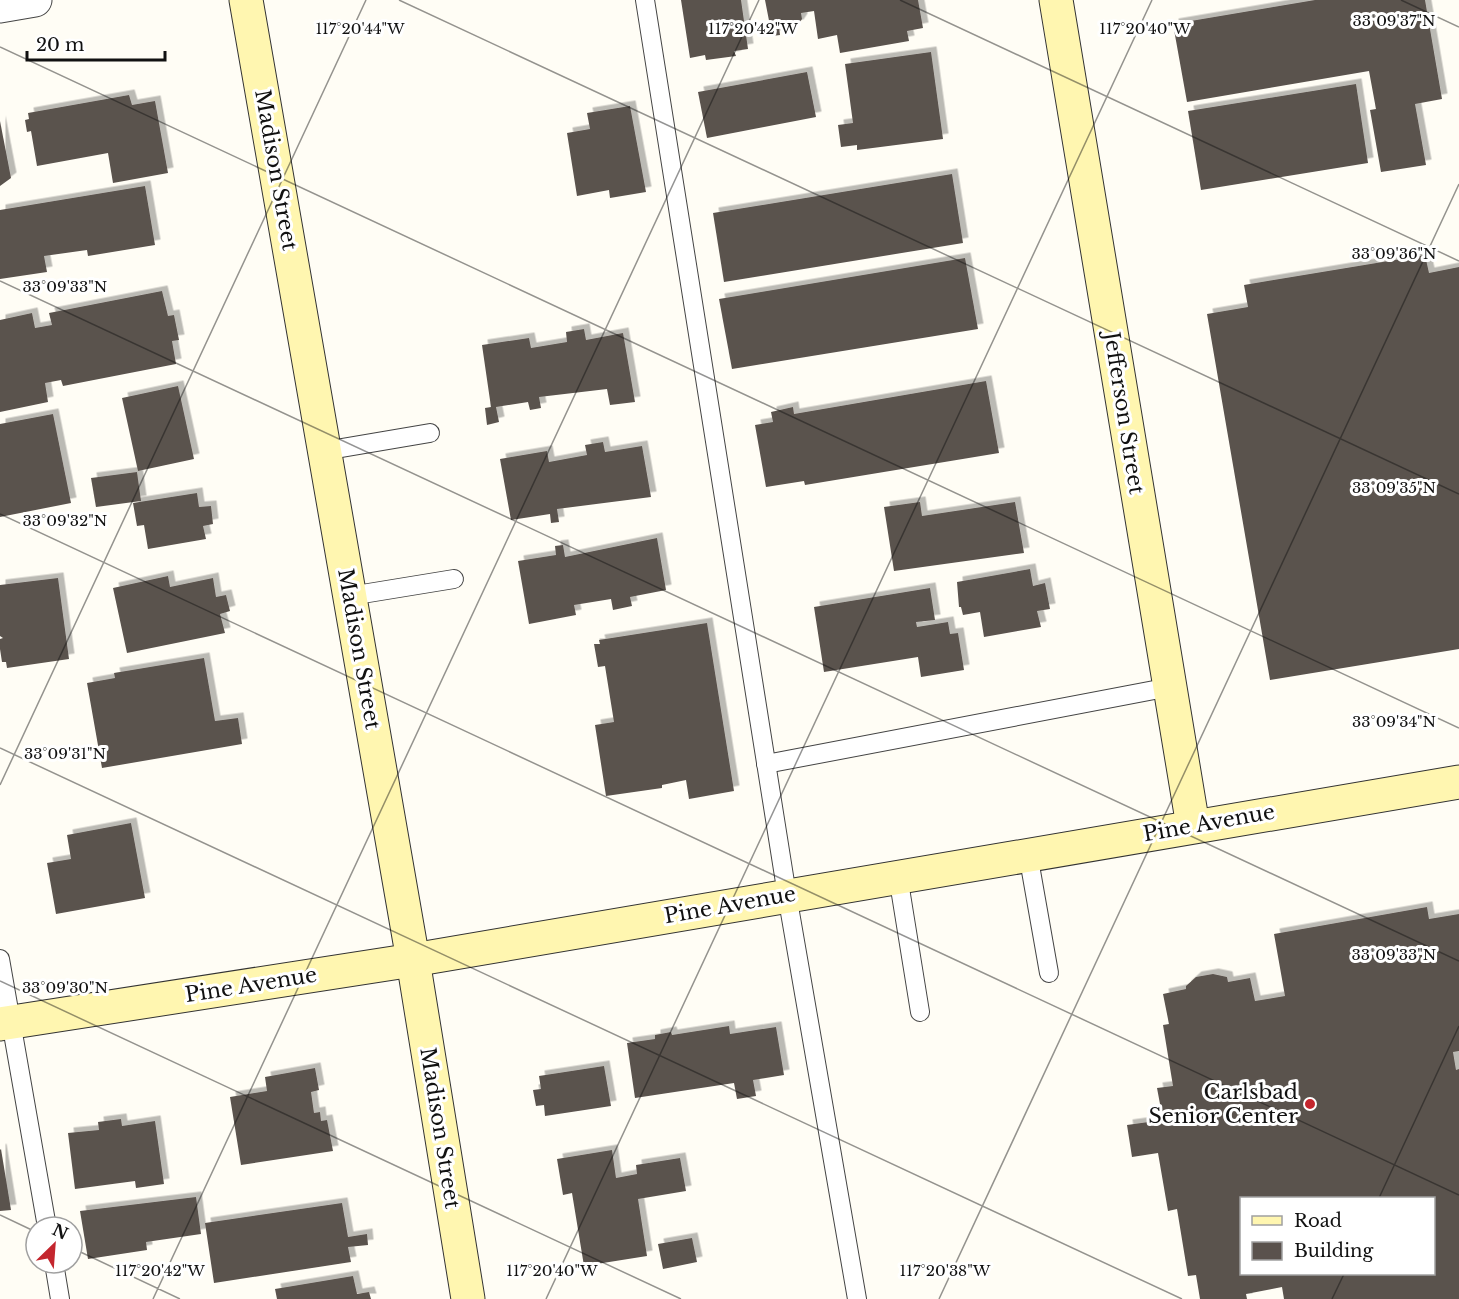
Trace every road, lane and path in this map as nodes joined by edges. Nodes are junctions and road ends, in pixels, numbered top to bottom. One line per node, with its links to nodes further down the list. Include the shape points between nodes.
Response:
1 (35, 0): 5 (street)
2 (246, 0): 7 (street, Madison Street)
3 (645, 0): 11 (lane)
4 (1056, 0): 10 (street, Jefferson Street)
5 (0, 6)
6 (430, 433): 7 (lane)
7 (324, 451): 9 (street, Madison Street)
8 (454, 579): 9 (lane)
9 (350, 596): 18 (street, Madison Street)
10 (1170, 687): 11 (lane); 13 (street, Jefferson Street)
11 (766, 764): 16 (lane)
12 (1459, 782): 13 (street, Pine Avenue)
13 (1193, 826): 14 (street, Pine Avenue)
14 (1028, 854): 15 (street, Pine Avenue); 19 (lane)
15 (898, 876): 16 (street, Pine Avenue); 20 (lane)
16 (787, 896): 18 (street, Pine Avenue); 26 (lane)
17 (0, 959): 21 (lane)
18 (413, 960): 21 (street, Pine Avenue); 25 (street, Madison Street)
19 (1049, 973)
20 (920, 1012)
21 (6, 1023): 22 (lane)
22 (45, 1215)
23 (56, 1275): 24 (lane)
24 (60, 1299)
25 (468, 1299)
26 (857, 1299)

